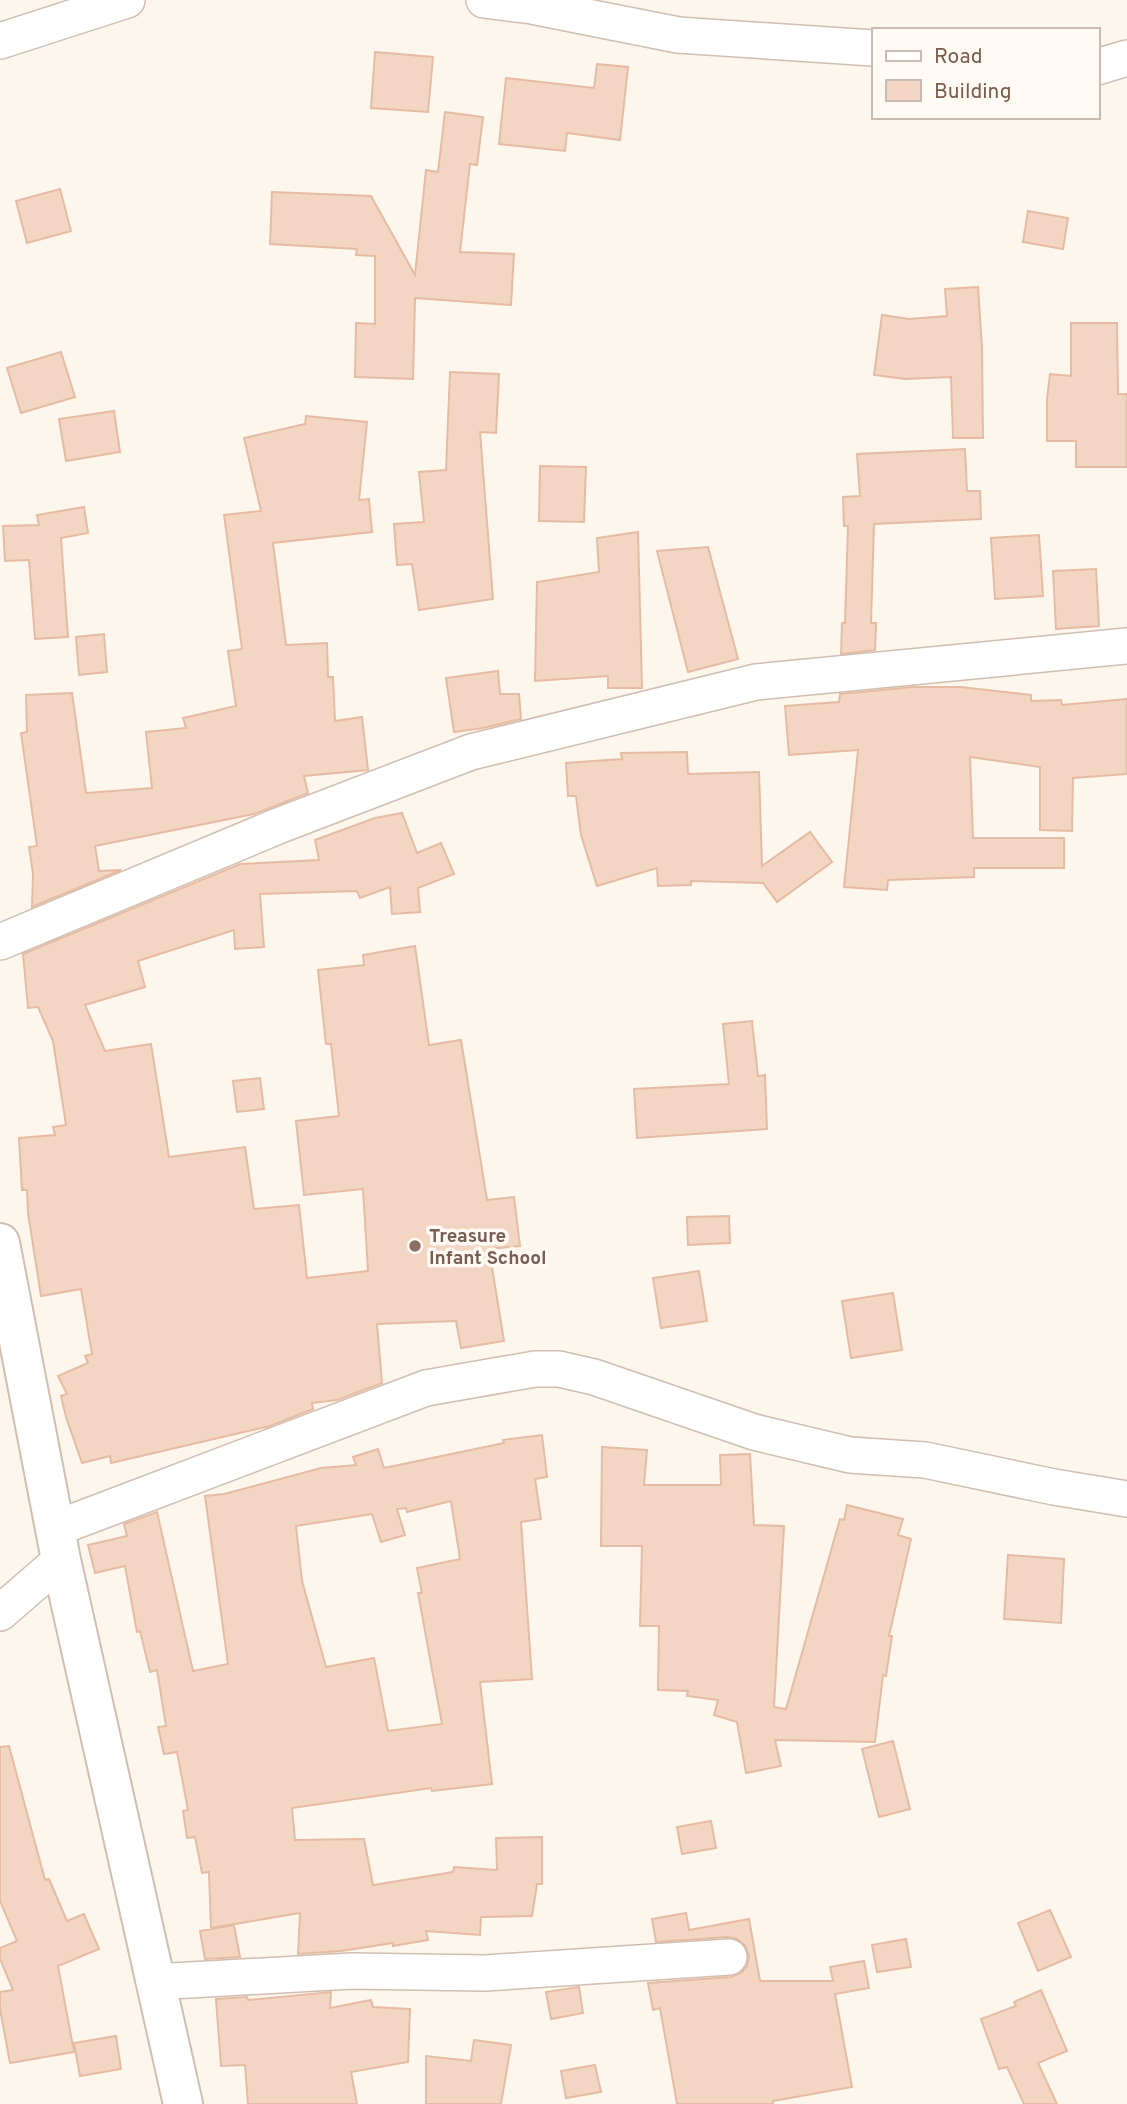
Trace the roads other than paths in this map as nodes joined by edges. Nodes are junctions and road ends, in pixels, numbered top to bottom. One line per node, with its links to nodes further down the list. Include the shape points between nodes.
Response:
1 (127, 0): 3 (street)
2 (484, 0): 4 (street, via 678,35)
3 (0, 41)
4 (872, 48)
5 (1127, 58): 6 (street)
6 (1099, 66)
7 (1127, 646): 8 (street, via 756,682 471,752)
8 (0, 942)
9 (0, 1242): 11 (street)
10 (1127, 1499): 11 (street, via 925,1460 849,1455 754,1432 594,1377 547,1369 426,1388)
11 (59, 1544): 12 (street); 14 (street)
12 (0, 1613)
13 (729, 1957): 14 (street, via 485,1973 351,1971)
14 (154, 1982): 15 (street)
15 (183, 2104)

